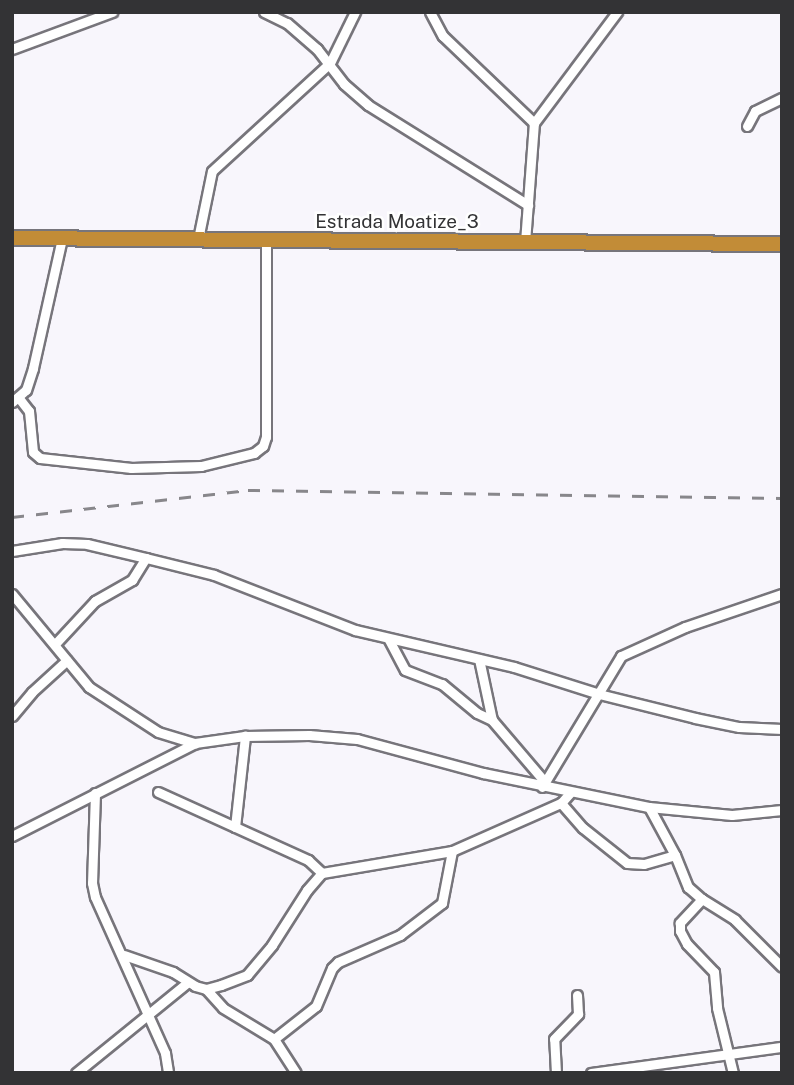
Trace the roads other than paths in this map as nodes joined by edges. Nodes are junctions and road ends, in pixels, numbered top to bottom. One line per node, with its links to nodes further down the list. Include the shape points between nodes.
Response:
1 (112, 12): 6 (street)
2 (264, 12): 7 (street, via 287,23)
3 (355, 12): 7 (street)
4 (430, 12): 9 (street, via 443,36)
5 (617, 12): 9 (street)
6 (12, 48)
7 (330, 63): 11 (street, via 344,84 368,105); 14 (street, via 212,172)
8 (782, 98): 10 (street, via 755,111)
9 (534, 123): 11 (street)
10 (747, 126)
11 (528, 205): 16 (street)
12 (12, 237): 13 (highway, Estrada Moatize_3)
13 (62, 238): 14 (highway, Estrada Moatize_3); 18 (street, via 33,368 26,390)
14 (198, 239): 15 (highway, Estrada Moatize_3)
15 (266, 240): 16 (highway, Estrada Moatize_3); 18 (street, via 266,437 254,453 201,466 131,467 40,458 33,452 29,411)
16 (525, 242): 17 (highway, Estrada Moatize_3)
17 (782, 244)
18 (15, 400)
19 (12, 551): 20 (street, via 74,544)
20 (146, 558): 23 (street, via 214,575 355,631); 24 (street, via 132,580 95,601)
21 (12, 594): 24 (street)
22 (782, 594): 27 (street, via 626,653)
23 (388, 638): 25 (street); 29 (street, via 405,670 442,684)
24 (55, 645): 26 (street)
25 (479, 659): 27 (street); 29 (street)
26 (67, 660): 28 (street); 32 (street, via 89,687 128,715 158,732)
27 (599, 694): 30 (street, via 728,725); 33 (street)
28 (12, 716)
29 (492, 720): 33 (street)
30 (782, 729)
31 (245, 736): 32 (street); 33 (street, via 357,739); 40 (street)
32 (195, 743): 35 (street)
33 (543, 784): 36 (street)
34 (158, 792): 40 (street)
35 (95, 793): 41 (street); 46 (street, via 92,883)
36 (570, 793): 37 (street); 38 (street)
37 (561, 803): 42 (street); 43 (street, via 583,828 627,863 644,864)
38 (649, 807): 39 (street, via 733,815); 43 (street)
39 (782, 810)
40 (235, 827): 44 (street, via 308,860)
41 (12, 836)
42 (452, 851): 44 (street); 52 (street, via 442,903 400,935 338,962 316,1006)
43 (675, 855): 45 (street, via 688,887)
44 (322, 873): 49 (street, via 247,975)
45 (702, 900): 47 (street, via 735,920); 54 (street, via 680,923 680,932 714,972 717,1008)
46 (124, 955): 48 (street); 51 (street)
47 (782, 967)
48 (188, 982): 49 (street); 51 (street)
49 (206, 989): 52 (street, via 223,1008)
50 (577, 995): 58 (street, via 578,1014 554,1039)
51 (148, 1016): 55 (street); 56 (street)
52 (274, 1039): 57 (street)
53 (782, 1047): 54 (street)
54 (731, 1055): 59 (street); 60 (street)
55 (76, 1073)
56 (168, 1073)
57 (296, 1073)
58 (556, 1073)
59 (591, 1073)
60 (733, 1073)

